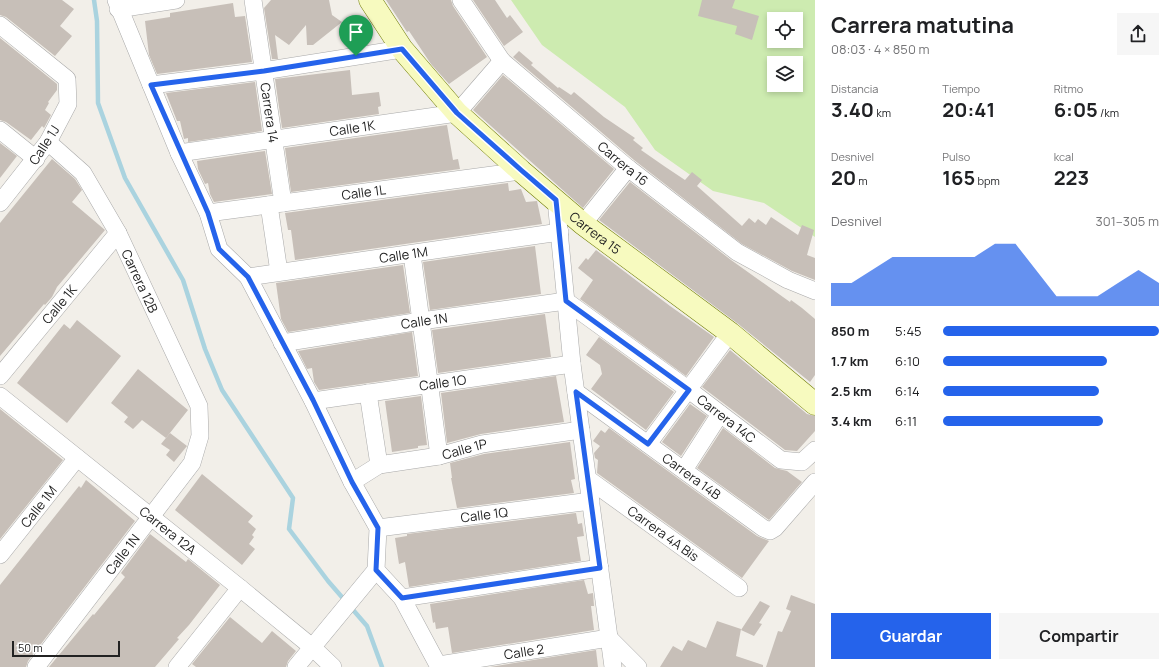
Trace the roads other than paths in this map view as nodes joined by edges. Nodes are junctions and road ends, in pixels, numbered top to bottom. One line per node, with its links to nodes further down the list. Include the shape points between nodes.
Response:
1 (176, 0): 5 (street)
2 (253, 0): 9 (street, Carrera 14)
3 (370, 0): 7 (main road, Carrera 15)
4 (461, 0): 8 (street, Carrera 16)
5 (117, 4): 10 (street)
6 (0, 25): 14 (street, Calle 1J, via 67,79 68,104)
7 (402, 49): 9 (street); 11 (main road, Carrera 15)
8 (502, 60): 11 (street); 17 (street, Carrera 16)
9 (264, 71): 10 (street); 13 (street, Carrera 14)
10 (151, 85): 15 (street)
11 (457, 113): 13 (street, Calle 1K); 18 (main road, Carrera 15)
12 (0, 130): 16 (street)
13 (274, 139): 15 (street, Calle 1K); 21 (street, Carrera 14)
14 (48, 142): 16 (street, Calle 1J); 25 (street, Carrera 12B, via 83,173)
15 (179, 153): 22 (street)
16 (36, 159): 20 (street, Calle 1J)
17 (628, 168): 23 (street); 29 (street, Carrera 16, via 737,252 788,280)
18 (521, 170): 19 (main road, Carrera 15); 21 (street, Calle 1L)
19 (556, 200): 23 (main road, Carrera 15); 24 (street)
20 (0, 203)
21 (276, 204): 22 (street, Calle 1L); 27 (street, Carrera 14)
22 (208, 213): 28 (street, via 219,249)
23 (584, 224): 32 (main road, Carrera 15)
24 (560, 232): 26 (street, Calle 1M); 30 (street)
25 (118, 233): 35 (street, Calle 1K); 45 (street, Carrera 12B, via 199,406)
26 (412, 254): 27 (street, Calle 1M); 31 (street)
27 (279, 272): 28 (street, Calle 1M)
28 (248, 277): 33 (street)
29 (815, 291)
30 (566, 301): 31 (street, Calle 1N); 34 (street); 37 (street, Carrera 14C)
31 (421, 321): 33 (street, Calle 1N); 36 (street)
32 (730, 333): 37 (street); 42 (main road, Carrera 15)
33 (282, 343): 41 (street)
34 (572, 364): 36 (street, Calle 1O); 38 (street)
35 (0, 376)
36 (429, 384): 39 (street, Calle 1O); 48 (street)
37 (689, 390): 43 (street, Carrera 14C); 46 (street)
38 (576, 392): 44 (street); 46 (street, Carrera 14B)
39 (368, 393): 41 (street, Calle 1O); 50 (street)
40 (0, 396): 49 (street, Carrera 12A)
41 (313, 400): 53 (street)
42 (815, 403)
43 (720, 414): 47 (street, Carrera 14C, via 781,460 802,462); 51 (street)
44 (581, 430): 48 (street, Calle 1P, via 482,444); 52 (street)
45 (200, 436): 56 (street, Calle 1N, via 192,463)
46 (648, 444): 51 (street, Carrera 14B)
47 (815, 450)
48 (439, 456): 50 (street, Calle 1P)
49 (77, 458): 56 (street, Carrera 12A); 58 (street, Calle 1M)
50 (379, 465): 53 (street, Calle 1P)
51 (684, 470): 54 (street, Carrera 14B, via 770,531)
52 (588, 479): 55 (street); 62 (street, Carrera 4A Bis)
53 (352, 482): 57 (street)
54 (815, 482)
55 (591, 501): 57 (street, Calle 1Q); 59 (street)
56 (152, 518): 61 (street, Carrera 12A); 67 (street, Calle 1N)
57 (378, 528): 60 (street)
58 (0, 555)
59 (600, 568): 63 (street); 64 (street)
60 (376, 570): 63 (street); 65 (street)
61 (240, 588): 65 (street, Carrera 12A); 68 (street)
62 (739, 588)
63 (402, 598): 66 (street)
64 (609, 638): 66 (street, Calle 2); 71 (street); 72 (street)
65 (312, 647): 69 (street); 70 (street, Carrera 12A)
66 (439, 666)
67 (36, 667)
68 (177, 667)
69 (296, 667)
70 (333, 667)
71 (613, 667)
72 (638, 667)

